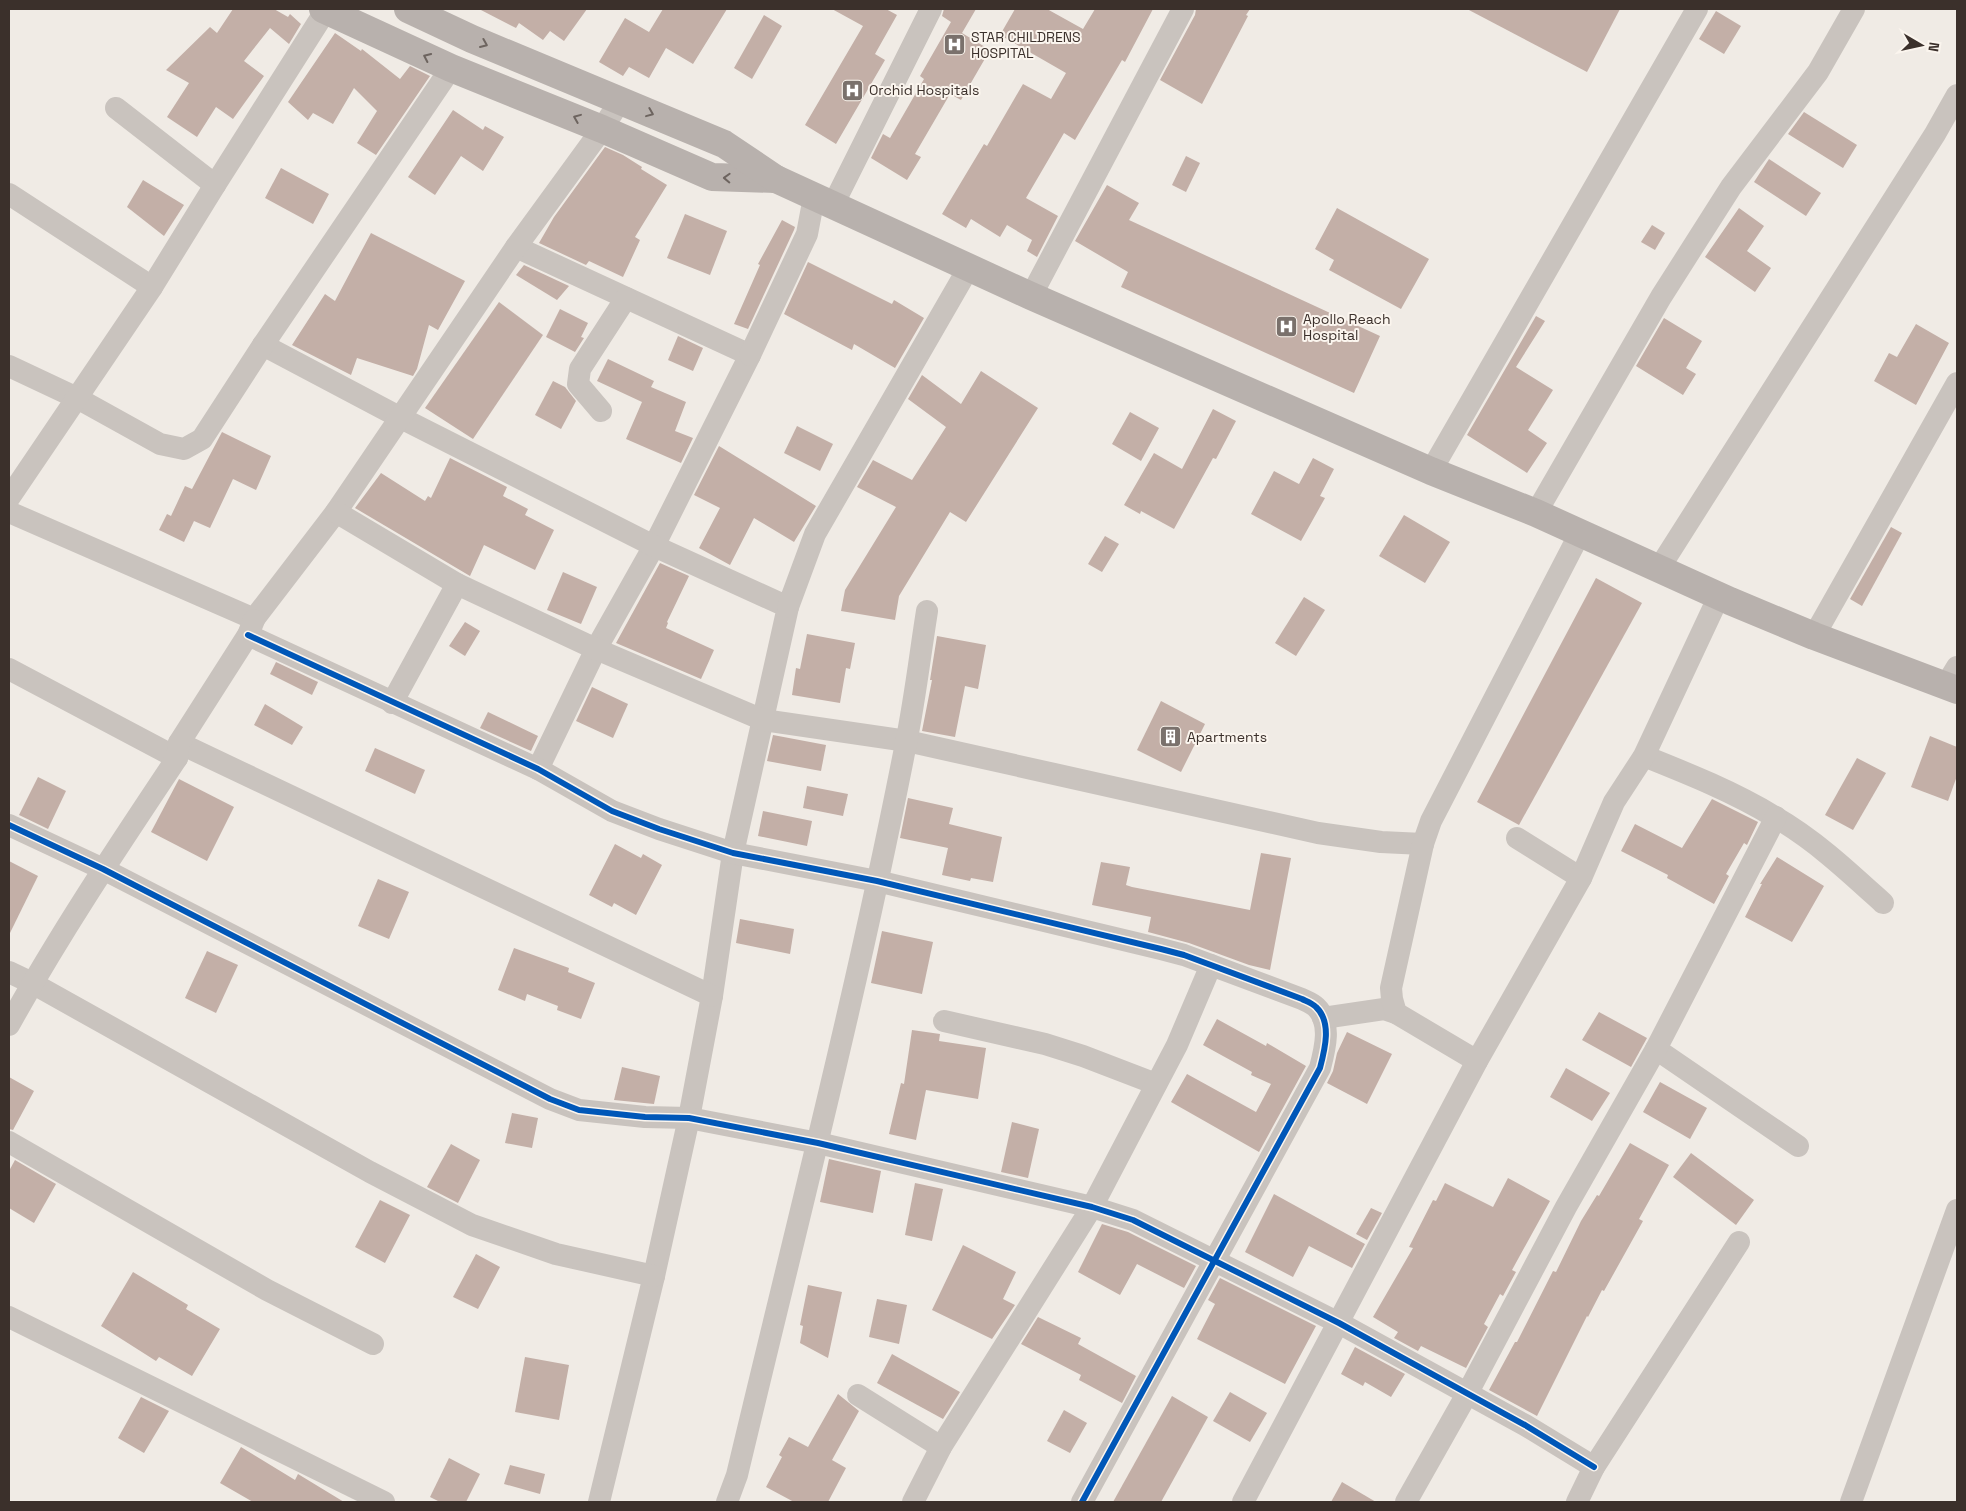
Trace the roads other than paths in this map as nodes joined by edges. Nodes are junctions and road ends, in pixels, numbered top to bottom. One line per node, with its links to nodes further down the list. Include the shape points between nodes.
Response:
1 (325, 9): 7 (main road, one-way to 1); 15 (street)
2 (408, 9): 9 (main road, one-way to 9)
3 (931, 9): 17 (street)
4 (1183, 9): 21 (street)
5 (1697, 9): 30 (street)
6 (1854, 9): 34 (street, via 1818,72 1731,187 1661,297)
7 (451, 68): 11 (main road, one-way to 7); 23 (street)
8 (1957, 95): 13 (street)
9 (620, 101): 11 (street); 14 (main road, one-way to 14, via 724,144)
10 (116, 108): 15 (street)
11 (602, 129): 14 (main road, one-way to 11, via 712,177); 18 (street)
12 (1957, 132): 13 (street)
13 (1935, 134): 37 (street)
14 (776, 179): 17 (main road)
15 (215, 185): 20 (street)
16 (9, 194): 20 (street)
17 (824, 201): 19 (main road); 24 (street)
18 (516, 247): 22 (street); 29 (street)
19 (969, 267): 21 (main road); 40 (street, via 815,534)
20 (152, 287): 27 (street)
21 (1030, 296): 30 (main road)
22 (626, 298): 24 (street); 28 (street, via 580,369 578,384)
23 (263, 345): 27 (street, via 202,439 184,449 160,444); 29 (street)
24 (750, 355): 36 (street)
25 (9, 366): 27 (street)
26 (1957, 384): 43 (street)
27 (77, 398): 31 (street)
28 (601, 411)
29 (401, 418): 33 (street); 36 (street)
30 (1431, 471): 34 (main road)
31 (9, 498)
32 (9, 512): 42 (street)
33 (336, 512): 38 (street); 42 (street)
34 (1536, 513): 35 (main road)
35 (1580, 533): 37 (main road); 56 (street, via 1431,820)
36 (654, 546): 40 (street); 44 (street)
37 (1658, 570): 39 (main road)
38 (457, 584): 44 (street); 47 (street)
39 (1719, 596): 43 (main road); 51 (street)
40 (788, 607): 48 (street)
41 (927, 611): 49 (street)
42 (251, 627): 47 (street); 50 (street)
43 (1814, 636): 46 (main road)
44 (596, 649): 48 (street); 52 (street)
45 (9, 669): 50 (street)
46 (1954, 681)
47 (392, 703): 52 (street)
48 (763, 720): 49 (street); 57 (street)
49 (907, 741): 56 (street, via 1318,833); 60 (street)
50 (178, 750): 58 (street); 65 (street)
51 (1644, 756): 53 (street, via 1711,783); 59 (street, via 1614,802)
52 (538, 769): 57 (street, via 612,810)
53 (1776, 817): 61 (street, via 1820,848); 70 (street)
54 (9, 825): 58 (street)
55 (1517, 838): 59 (street)
56 (1423, 844): 66 (street, via 1391,988)
57 (733, 853): 60 (street); 65 (street)
58 (103, 869): 64 (street); 73 (street, via 550,1099 579,1110)
59 (1581, 878): 71 (street)
60 (877, 881): 62 (street, via 1106,935 1184,955); 75 (street)
61 (1883, 903)
62 (1210, 966): 67 (street, via 1302,999 1316,1006); 72 (street, via 1177,1045)
63 (9, 972): 64 (street)
64 (32, 982): 69 (street); 81 (street, via 361,1167 472,1225 556,1254)
65 (712, 996): 73 (street)
66 (1396, 1013): 67 (street, via 1384,1010); 71 (street)
67 (1323, 1018): 80 (street, via 1326,1033 1320,1068)
68 (944, 1021): 72 (street, via 1045,1044)
69 (9, 1024)
70 (1656, 1049): 76 (street); 85 (street, via 1566,1207)
71 (1477, 1061): 83 (street)
72 (1156, 1084): 77 (street)
73 (690, 1118): 75 (street); 81 (street)
74 (9, 1142): 84 (street, via 267,1290)
75 (818, 1143): 77 (street); 91 (street, via 737,1475)
76 (1798, 1146)
77 (1092, 1207): 80 (street, via 1133,1220); 87 (street)
78 (1957, 1210): 97 (street)
79 (1739, 1242): 88 (street)
80 (1215, 1260): 83 (street); 93 (street)
81 (654, 1276): 90 (street)
82 (9, 1317): 89 (street)
83 (1339, 1323): 85 (street); 94 (street)
84 (372, 1344)
85 (1467, 1394): 88 (street); 95 (street)
86 (858, 1395): 87 (street)
87 (941, 1447): 92 (street)
88 (1594, 1467): 96 (street)
89 (384, 1502)
90 (599, 1502)
91 (727, 1502)
92 (913, 1502)
93 (1082, 1502)
94 (1243, 1502)
95 (1406, 1502)
96 (1577, 1502)
97 (1851, 1502)

